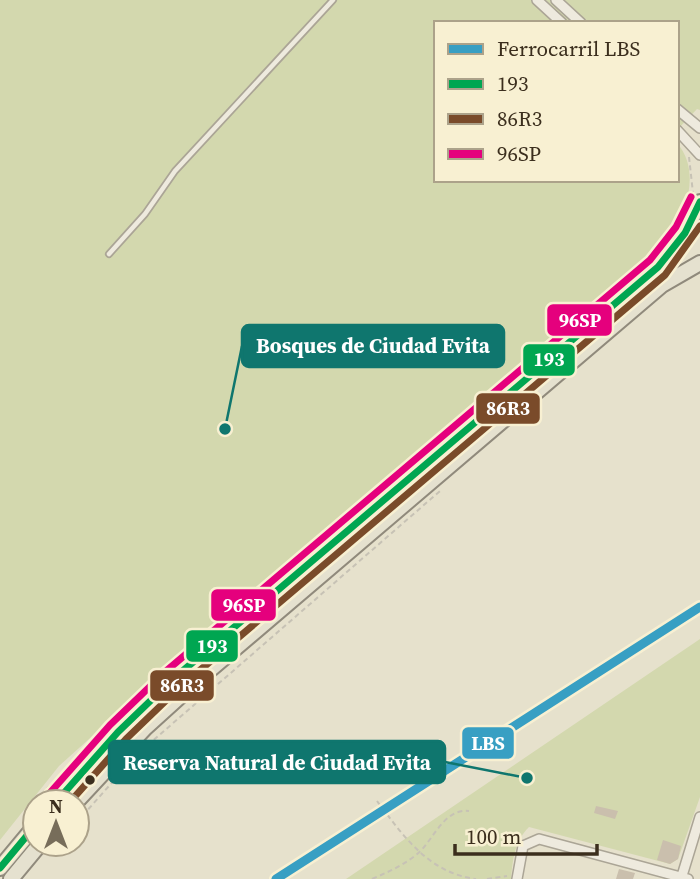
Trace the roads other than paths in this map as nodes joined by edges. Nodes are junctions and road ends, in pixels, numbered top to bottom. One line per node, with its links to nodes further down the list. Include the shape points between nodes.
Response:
1 (333, 0): 11 (lane, via 175,171)
2 (537, 0): 4 (street)
3 (556, 0): 5 (street)
4 (560, 21)
5 (579, 21)
6 (679, 111): 7 (street)
7 (700, 128)
8 (679, 132): 9 (street)
9 (700, 155)
10 (700, 202): 13 (main road, via 685,233 658,267 172,680)
11 (109, 254)
12 (700, 263): 14 (main road, via 662,285 198,680)
13 (68, 788)
14 (89, 788)
15 (700, 817): 20 (street)
16 (21, 843): 18 (main road)
17 (28, 858): 21 (main road)
18 (0, 868)
19 (514, 877): 20 (street, via 523,846 540,839)
20 (684, 878)
21 (11, 879)

